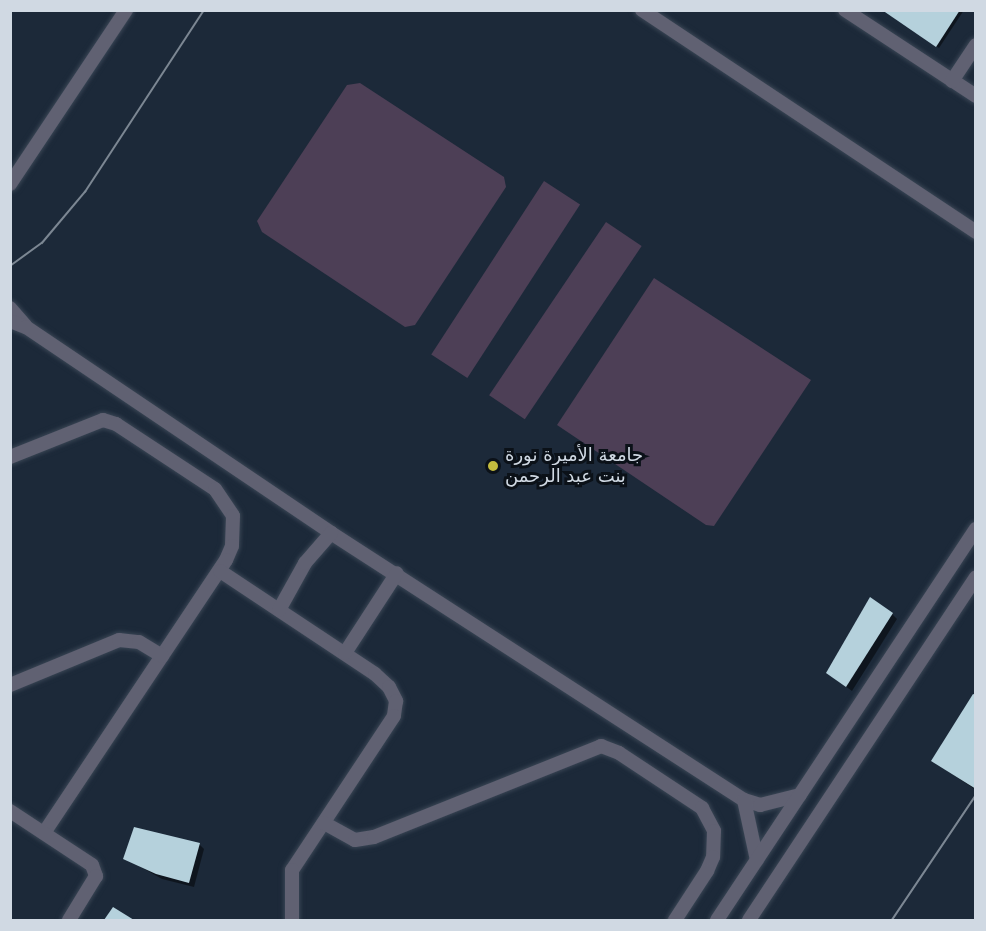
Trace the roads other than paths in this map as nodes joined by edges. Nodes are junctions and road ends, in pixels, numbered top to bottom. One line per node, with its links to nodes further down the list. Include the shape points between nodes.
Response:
1 (126, 10): 7 (street)
2 (642, 10): 8 (street)
3 (845, 10): 5 (street)
4 (975, 45): 5 (street)
5 (952, 81): 6 (street)
6 (975, 96)
7 (10, 184)
8 (975, 232)
9 (10, 308): 11 (street)
10 (10, 321): 11 (street)
11 (27, 327): 14 (street)
12 (10, 457): 15 (street, via 86,424 103,420 116,424 215,489 227,502 234,531 232,546)
13 (975, 529): 22 (street)
14 (331, 533): 16 (street); 18 (street, via 311,568)
15 (220, 571): 18 (street); 20 (street)
16 (397, 573): 19 (street); 23 (street)
17 (975, 577): 32 (street)
18 (279, 610): 19 (street)
19 (345, 653): 25 (street, via 389,687 395,709)
20 (162, 656): 21 (street, via 139,642 119,640); 26 (street)
21 (10, 685)
22 (800, 795): 23 (street, via 760,805); 27 (street)
23 (744, 800): 27 (street)
24 (10, 811): 26 (street)
25 (324, 823): 29 (street, via 292,870); 30 (street, via 356,840 374,837 601,746 619,753 702,808 714,831 713,857 707,871)
26 (44, 833): 28 (street, via 92,865 96,876)
27 (757, 860): 31 (street)
28 (69, 921)
29 (292, 921)
30 (675, 921)
31 (717, 921)
32 (749, 921)

